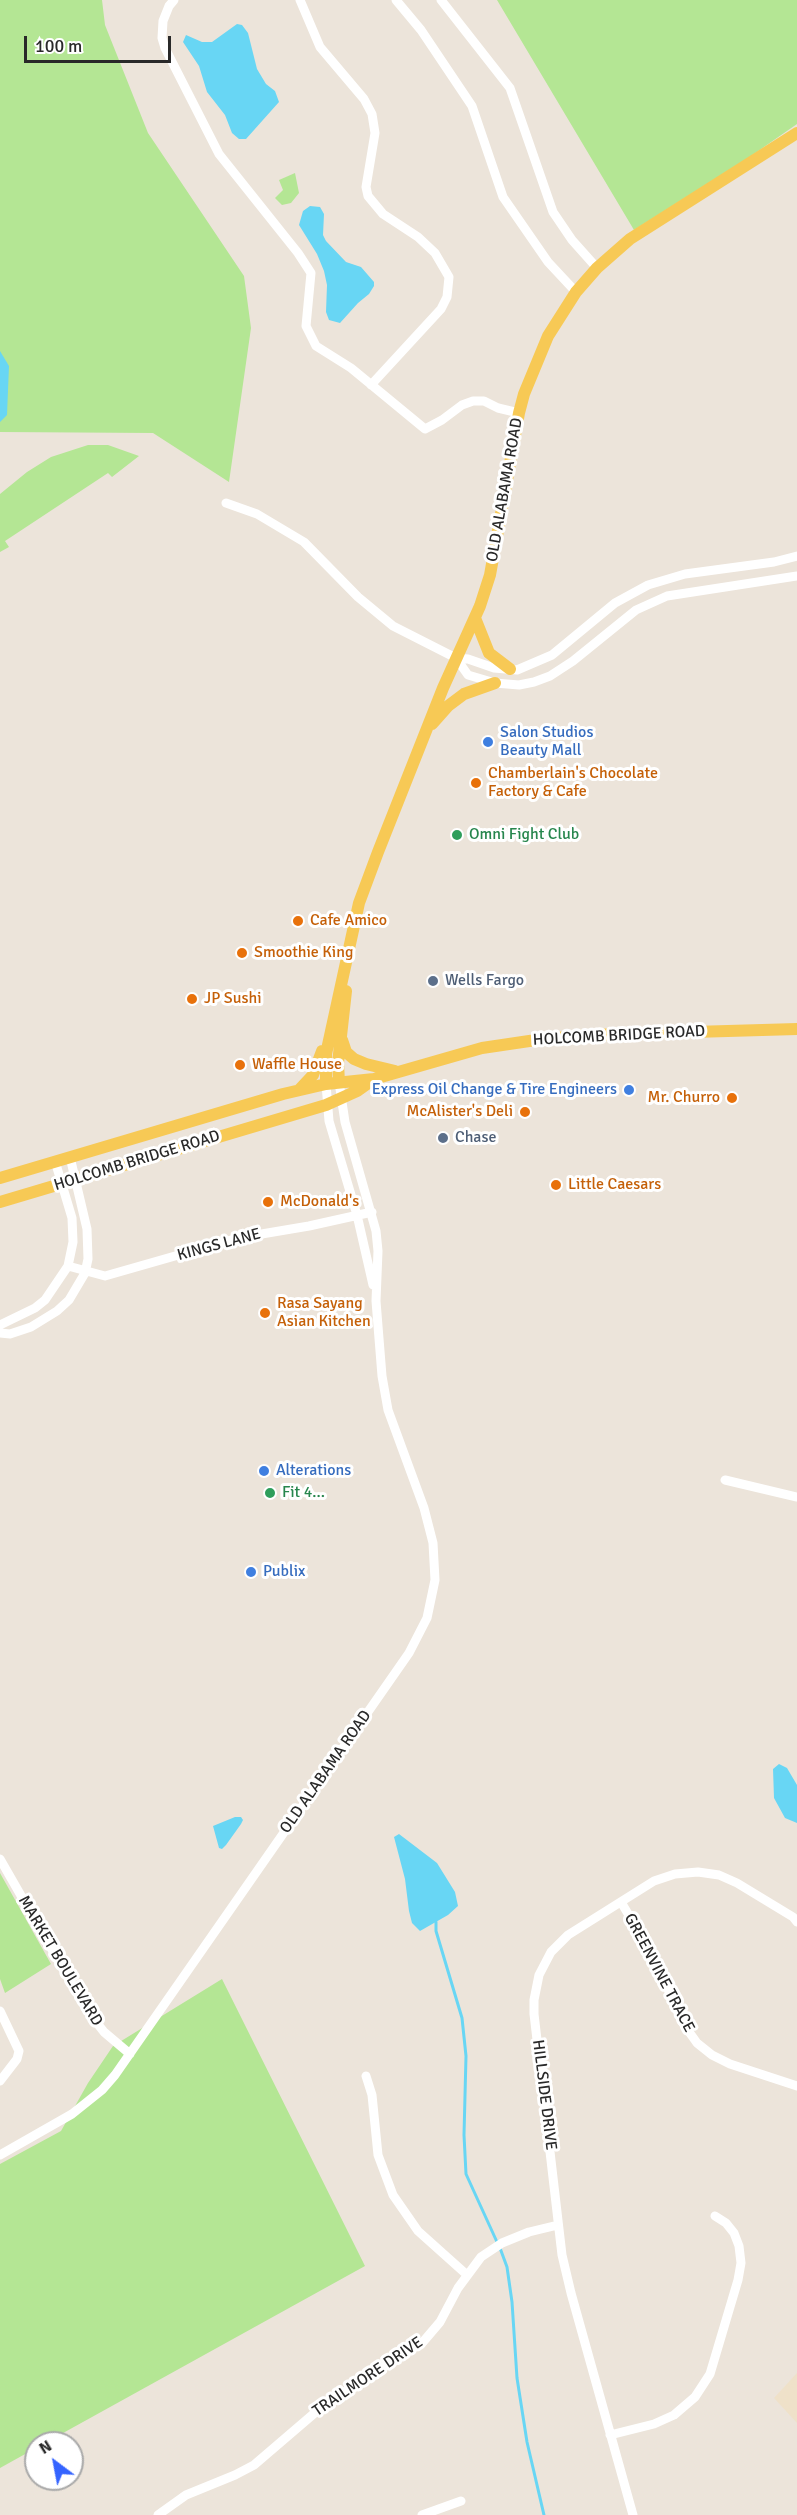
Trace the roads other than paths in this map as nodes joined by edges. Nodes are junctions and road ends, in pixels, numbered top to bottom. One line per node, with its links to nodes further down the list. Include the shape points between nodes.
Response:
1 (174, 0): 9 (street, via 163,21 165,48 219,154 311,273 306,313 310,337 316,346)
2 (300, 0): 9 (street, via 320,47 372,114 375,134 368,196 383,214 435,253 449,276 447,297 441,309)
3 (411, 0): 5 (street)
4 (441, 0): 7 (street, via 510,88 554,212)
5 (399, 3): 8 (street, via 472,106 503,197 548,262)
6 (797, 133): 7 (main road, OLD ALABAMA ROAD, via 642,230)
7 (597, 268): 8 (main road, OLD ALABAMA ROAD)
8 (576, 292): 10 (main road, OLD ALABAMA ROAD, via 548,336)
9 (371, 385): 10 (street, via 425,429 473,401)
10 (519, 413): 14 (main road, OLD ALABAMA ROAD, via 490,575)
11 (226, 503): 15 (street, via 257,514 304,542 372,610 415,639)
12 (797, 556): 16 (street, via 685,574 648,585 615,603 552,655 517,670)
13 (797, 576): 17 (street, via 667,596 636,610 550,676 519,684)
14 (475, 618): 15 (main road, OLD ALABAMA ROAD); 16 (main road, via 489,653)
15 (456, 658): 16 (street); 17 (street, via 468,675); 18 (main road, OLD ALABAMA ROAD)
16 (510, 669)
17 (495, 683): 18 (main road, via 464,694)
18 (425, 732): 20 (main road, OLD ALABAMA ROAD, via 365,885 348,949 346,1007)
19 (797, 1029): 21 (main road, HOLCOMB BRIDGE ROAD, via 558,1037 482,1048)
20 (337, 1032): 21 (main road, via 354,1059); 23 (main road, OLD ALABAMA ROAD); 24 (main road, OLD ALABAMA ROAD, via 326,1054); 25 (main road, via 313,1075)
21 (398, 1071): 22 (main road, HOLCOMB BRIDGE ROAD)
22 (374, 1079): 23 (main road, HOLCOMB BRIDGE ROAD); 26 (main road, HOLCOMB BRIDGE ROAD)
23 (339, 1082): 24 (main road, HOLCOMB BRIDGE ROAD); 26 (street, OLD ALABAMA ROAD)
24 (326, 1084): 25 (main road, HOLCOMB BRIDGE ROAD); 27 (street, OLD ALABAMA ROAD)
25 (299, 1090): 28 (main road, HOLCOMB BRIDGE ROAD)
26 (341, 1099): 27 (main road, HOLCOMB BRIDGE ROAD); 34 (street, OLD ALABAMA ROAD)
27 (326, 1105): 31 (main road, HOLCOMB BRIDGE ROAD); 35 (street, OLD ALABAMA ROAD)
28 (70, 1157): 29 (main road, HOLCOMB BRIDGE ROAD); 31 (street)
29 (55, 1161): 30 (main road, HOLCOMB BRIDGE ROAD); 32 (street)
30 (0, 1178)
31 (76, 1179): 32 (main road, HOLCOMB BRIDGE ROAD); 37 (street, via 87,1228)
32 (62, 1184): 33 (main road, HOLCOMB BRIDGE ROAD); 36 (street, via 72,1224)
33 (0, 1202)
34 (372, 1212): 35 (street, KINGS LANE); 38 (street, OLD ALABAMA ROAD, via 378,1251)
35 (357, 1215): 37 (street, KINGS LANE, via 238,1238 105,1276); 38 (street, OLD ALABAMA ROAD)
36 (68, 1266): 37 (street, KINGS LANE); 39 (street, via 55,1289 35,1308)
37 (85, 1273): 40 (street, via 69,1300 57,1311 31,1327)
38 (376, 1301): 47 (street, OLD ALABAMA ROAD, via 388,1410 433,1543 435,1580 427,1618 409,1653)
39 (0, 1325)
40 (0, 1333)
41 (725, 1480): 42 (street)
42 (797, 1497)
43 (0, 1859): 47 (street, MARKET BOULEVARD, via 86,2009 104,2032)
44 (621, 1902): 45 (street, HILLSIDE DRIVE, via 654,1881 698,1872 737,1883); 50 (street, GREENVINE TRACE, via 655,1959 682,2022 697,2043 730,2064); 53 (street, HILLSIDE DRIVE, via 559,1943 544,1964 536,1988 534,2014)
45 (797, 1922)
46 (0, 2011): 49 (street, via 19,2051)
47 (130, 2054): 51 (street, OLD ALABAMA ROAD, via 88,2103)
48 (366, 2076): 54 (street, via 372,2095 378,2155 393,2194 418,2231)
49 (0, 2081)
50 (797, 2086)
51 (0, 2154)
52 (715, 2216): 55 (street, via 734,2233 741,2263 710,2374 695,2397 674,2415)
53 (558, 2225): 54 (street, TRAILMORE DRIVE, via 501,2243); 55 (street, HILLSIDE DRIVE, via 571,2293)
54 (466, 2274): 57 (street, TRAILMORE DRIVE, via 440,2322 423,2342 324,2405 254,2465 186,2494)
55 (610, 2435): 59 (street, HILLSIDE DRIVE)
56 (461, 2501): 58 (street)
57 (158, 2515)
58 (422, 2515)
59 (633, 2515)

